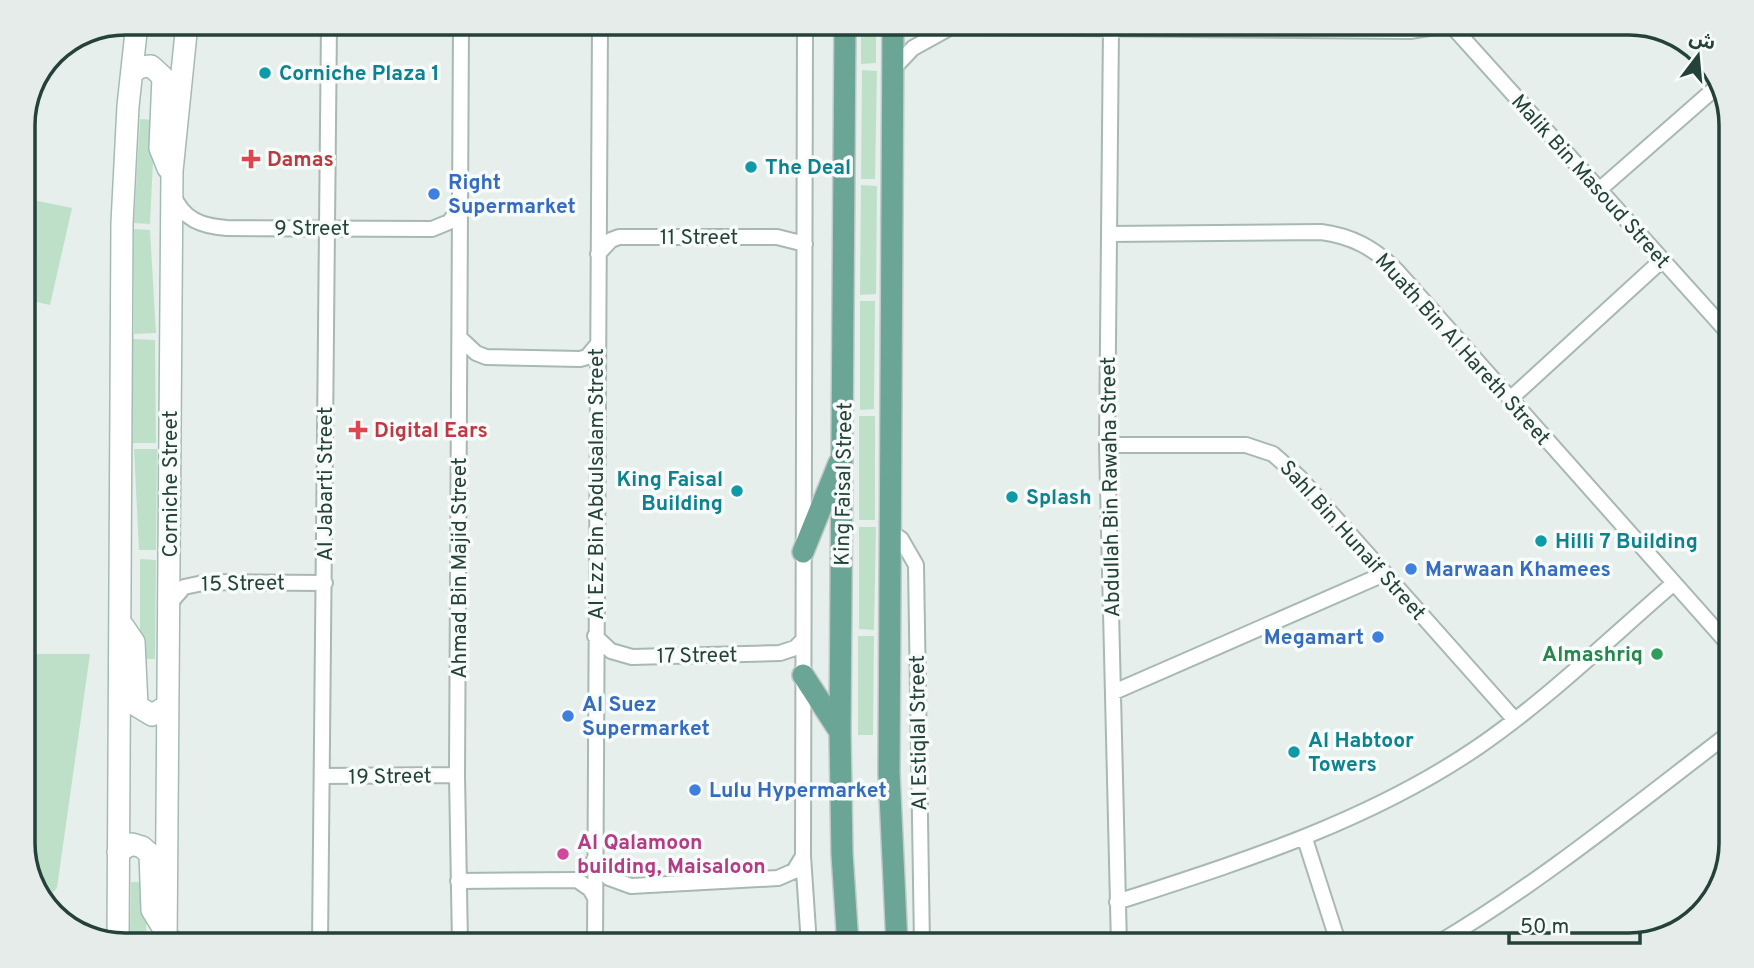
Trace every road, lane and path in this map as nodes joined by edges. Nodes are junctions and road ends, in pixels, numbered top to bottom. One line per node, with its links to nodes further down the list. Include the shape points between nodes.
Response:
1 (136, 35): 13 (main road)
2 (186, 35): 15 (main road, Corniche Street)
3 (329, 35): 18 (street, Al Jabarti Street)
4 (461, 35): 17 (street, Ahmad Bin Majid Street)
5 (600, 35): 21 (street, Al Ezz Bin Abdulsalam Street)
6 (805, 35): 20 (street, King Faisal Street)
7 (845, 35): 28 (main road, King Faisal Street)
8 (893, 35): 12 (main road)
9 (932, 35): 12 (street)
10 (1111, 35): 19 (street, Abdullah Bin Rawaha Street)
11 (1465, 35): 16 (street, Malik Bin Masoud Street)
12 (893, 69): 29 (main road)
13 (132, 73): 15 (main road, via 151,66 163,77 160,148); 35 (main road, via 122,223)
14 (1712, 91): 16 (street)
15 (172, 182): 18 (street, 9 Street, via 183,212 201,224); 34 (main road, Corniche Street)
16 (1599, 190): 22 (street, Malik Bin Masoud Street)
17 (460, 208): 18 (street, 9 Street, via 449,222 432,229); 24 (street, Ahmad Bin Majid Street)
18 (327, 228): 32 (street, Al Jabarti Street)
19 (1109, 234): 26 (street, Muath Bin Al Hareth Street, via 1321,232 1347,237 1389,263); 27 (street, Abdullah Bin Rawaha Street)
20 (805, 244): 21 (street, 11 Street, via 777,237 619,237); 30 (street, King Faisal Street)
21 (598, 254): 25 (street, Al Ezz Bin Abdulsalam Street)
22 (1662, 260): 23 (street, Malik Bin Masoud Street); 26 (street)
23 (1719, 323)
24 (460, 338): 25 (street, via 476,353 497,358 580,359); 45 (street, Ahmad Bin Majid Street)
25 (597, 345): 37 (street, Al Ezz Bin Abdulsalam Street)
26 (1510, 399): 33 (street, Muath Bin Al Hareth Street)
27 (1107, 445): 31 (street, Sahl Bin Hunaif Street, via 1232,444 1273,454); 40 (street, Abdullah Bin Rawaha Street)
28 (844, 452): 30 (main road); 43 (main road, King Faisal Street)
29 (889, 531): 62 (main road, via 888,773); 63 (street, Al Estiqlal Street, via 901,539 916,565)
30 (803, 552): 38 (street, King Faisal Street)
31 (1384, 574): 40 (street); 42 (street, Sahl Bin Hunaif Street)
32 (325, 583): 34 (street, 15 Street, via 208,582 184,587); 46 (street, Al Jabarti Street)
33 (1674, 583): 36 (street, Muath Bin Al Hareth Street); 42 (street)
34 (170, 603): 41 (main road, Corniche Street)
35 (121, 625): 41 (main road, via 134,642 137,706 152,715); 48 (main road)
36 (1719, 634)
37 (595, 636): 38 (street, 17 Street, via 611,651 632,657 780,653); 50 (street, Al Ezz Bin Abdulsalam Street)
38 (803, 640): 39 (street, King Faisal Street)
39 (803, 675): 43 (main road); 49 (street, King Faisal Street)
40 (1114, 692): 53 (street, Abdullah Bin Rawaha Street)
41 (167, 706): 56 (main road, Corniche Street)
42 (1515, 720): 47 (street, via 1408,790)
43 (840, 732): 61 (main road, King Faisal Street)
44 (1719, 741): 66 (street)
45 (457, 775): 46 (street, 19 Street); 51 (street, Ahmad Bin Majid Street)
46 (323, 776): 57 (street, Al Jabarti Street)
47 (1305, 839): 53 (street); 65 (street)
48 (118, 852): 54 (main road); 55 (main road, via 132,844 150,855 152,910)
49 (803, 856): 50 (street, via 794,871 778,878 631,886 609,878); 60 (street, King Faisal Street)
50 (594, 860): 52 (street, Al Ezz Bin Abdulsalam Street)
51 (458, 881): 52 (street, via 577,880); 58 (street, Ahmad Bin Majid Street)
52 (594, 896): 59 (street, Al Ezz Bin Abdulsalam Street)
53 (1117, 902): 64 (street, Abdullah Bin Rawaha Street)
54 (118, 932)
55 (166, 933)
56 (171, 933)
57 (318, 933)
58 (460, 933)
59 (595, 933)
60 (807, 933)
61 (847, 933)
62 (896, 933)
63 (922, 933)
64 (1118, 933)
65 (1335, 933)
66 (1456, 933)

